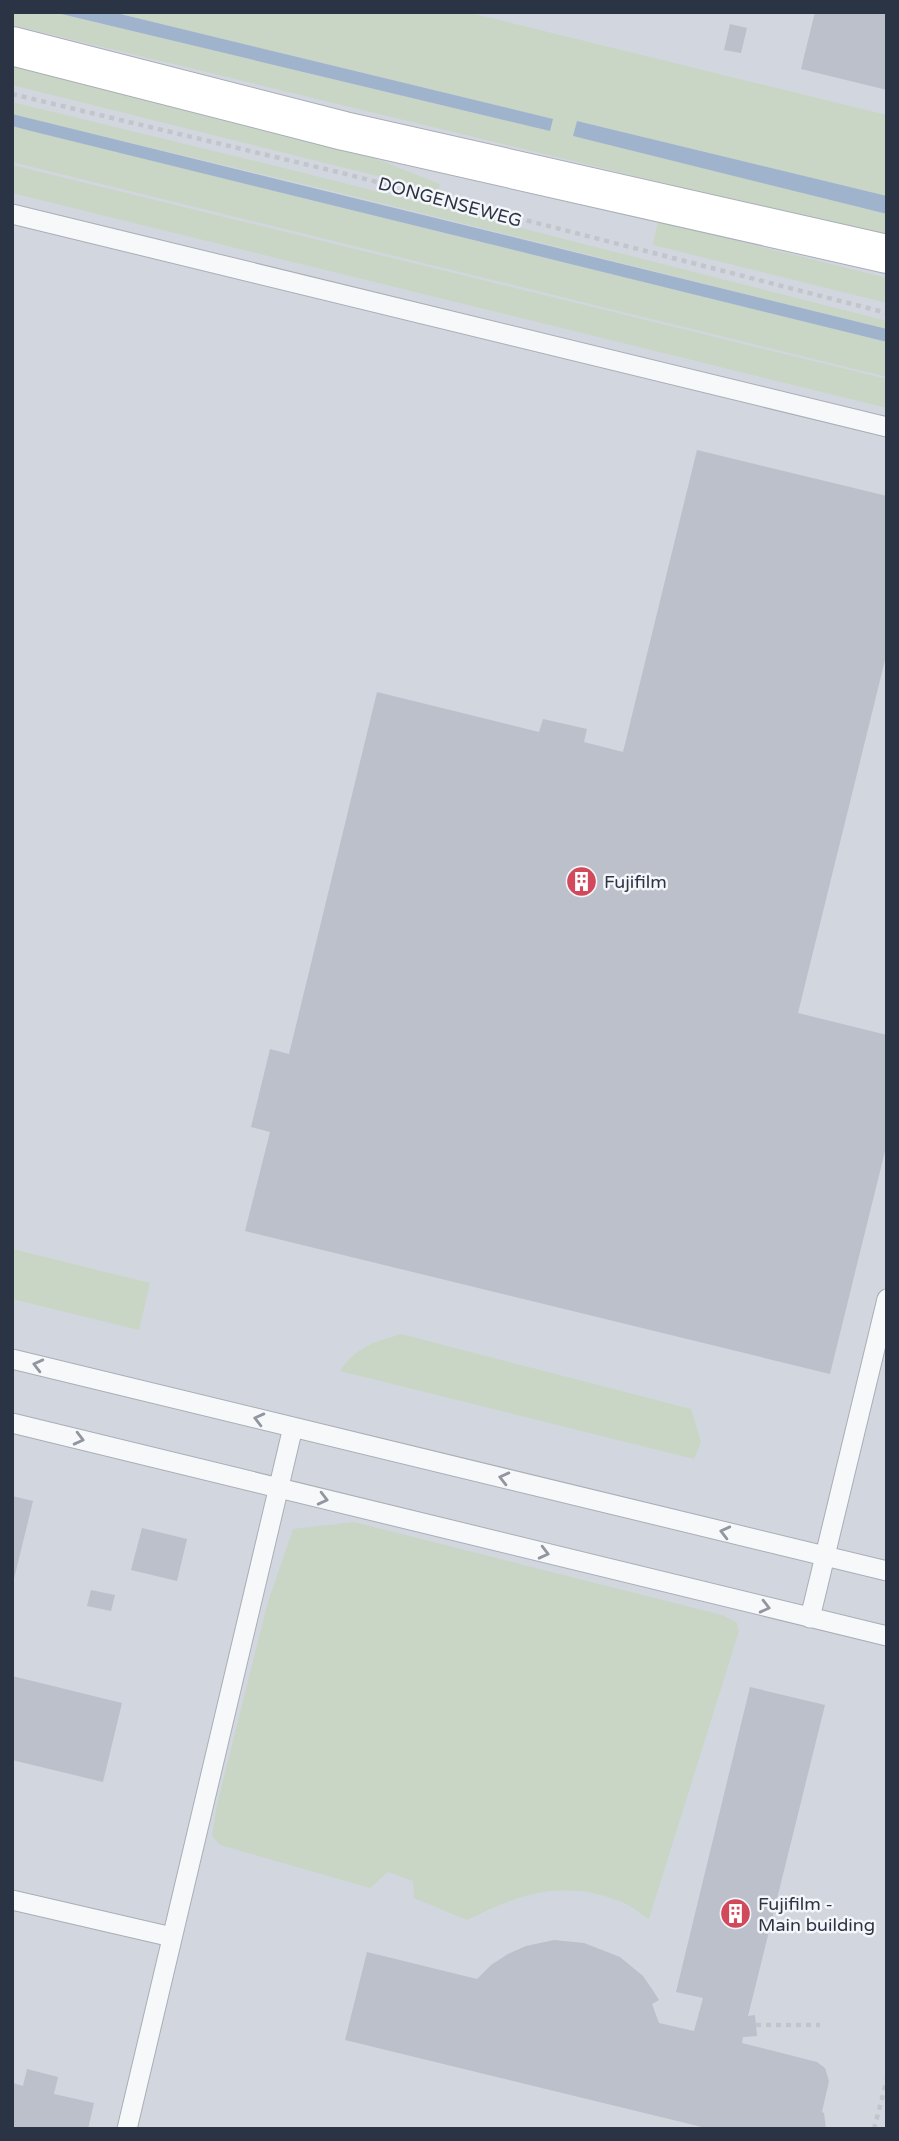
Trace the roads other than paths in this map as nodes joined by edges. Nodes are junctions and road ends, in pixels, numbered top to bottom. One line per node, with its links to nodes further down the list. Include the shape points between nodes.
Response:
1 (12, 46): 3 (street, via 344,131)
2 (12, 215): 4 (lane)
3 (887, 254)
4 (887, 427)
5 (887, 1299): 10 (lane)
6 (12, 1359): 8 (lane, one-way to 6)
7 (12, 1423): 9 (lane, one-way to 9)
8 (292, 1427): 9 (lane); 10 (lane, one-way to 8)
9 (278, 1488): 12 (lane, one-way to 12); 15 (lane)
10 (825, 1556): 11 (lane); 12 (lane)
11 (887, 1571)
12 (810, 1618): 13 (lane)
13 (887, 1636)
14 (12, 1900): 15 (lane)
15 (172, 1937): 16 (lane)
16 (127, 2129)

